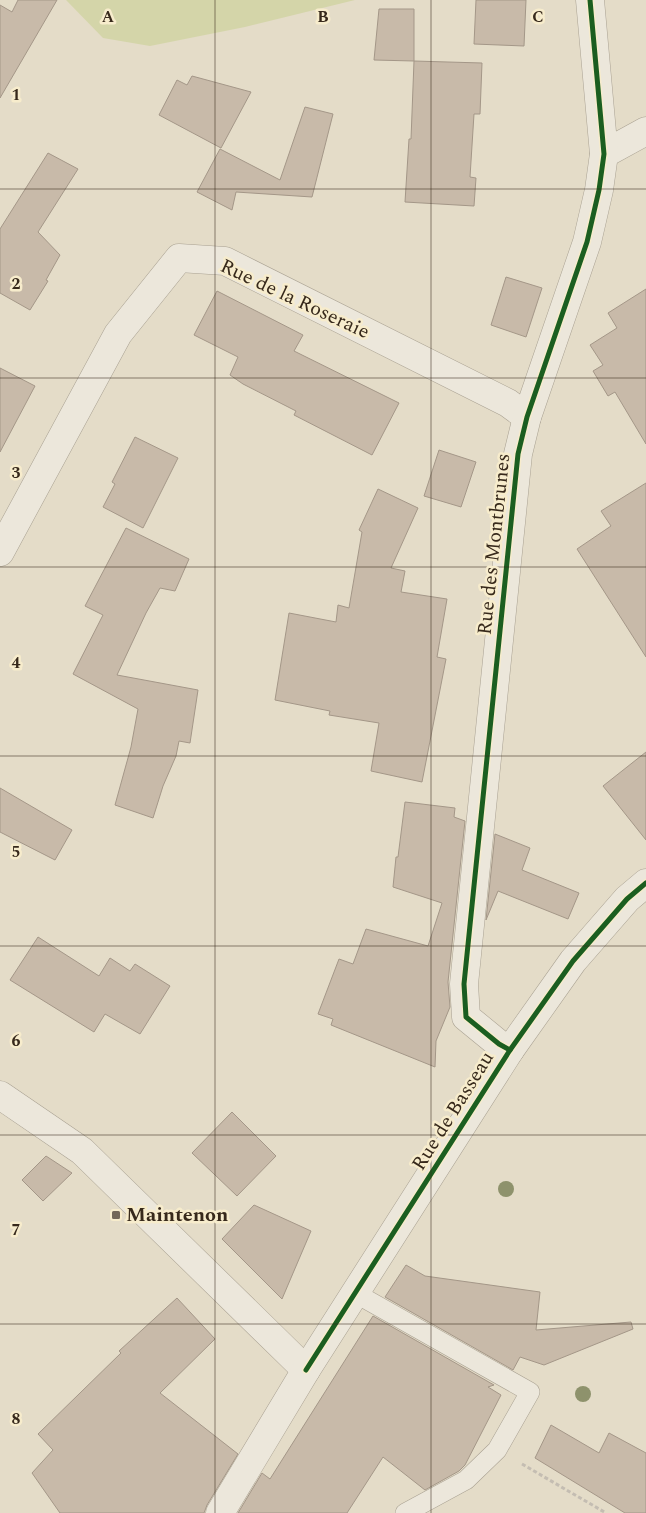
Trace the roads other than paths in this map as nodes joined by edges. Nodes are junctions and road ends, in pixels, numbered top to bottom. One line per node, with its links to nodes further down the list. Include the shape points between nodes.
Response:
1 (590, 0): 3 (street, Rue des Montbrunes)
2 (646, 131): 3 (street)
3 (604, 154): 4 (street, Rue des Montbrunes, via 587,242)
4 (527, 417): 5 (street, Rue de la Roseraie, via 508,403 225,261 179,258 118,334); 7 (street, Rue des Montbrunes, via 518,454 464,984 466,1017)
5 (0, 552)
6 (646, 883): 7 (street, Rue de Basseau, via 627,898 574,960)
7 (510, 1050): 9 (street, Rue de Basseau)
8 (0, 1096): 10 (street, via 82,1151)
9 (355, 1293): 10 (street, Rue de Basseau); 12 (lane, via 530,1392 498,1450 466,1480)
10 (306, 1370): 11 (street, Rue de Basseau)
11 (220, 1513)
12 (405, 1513)

